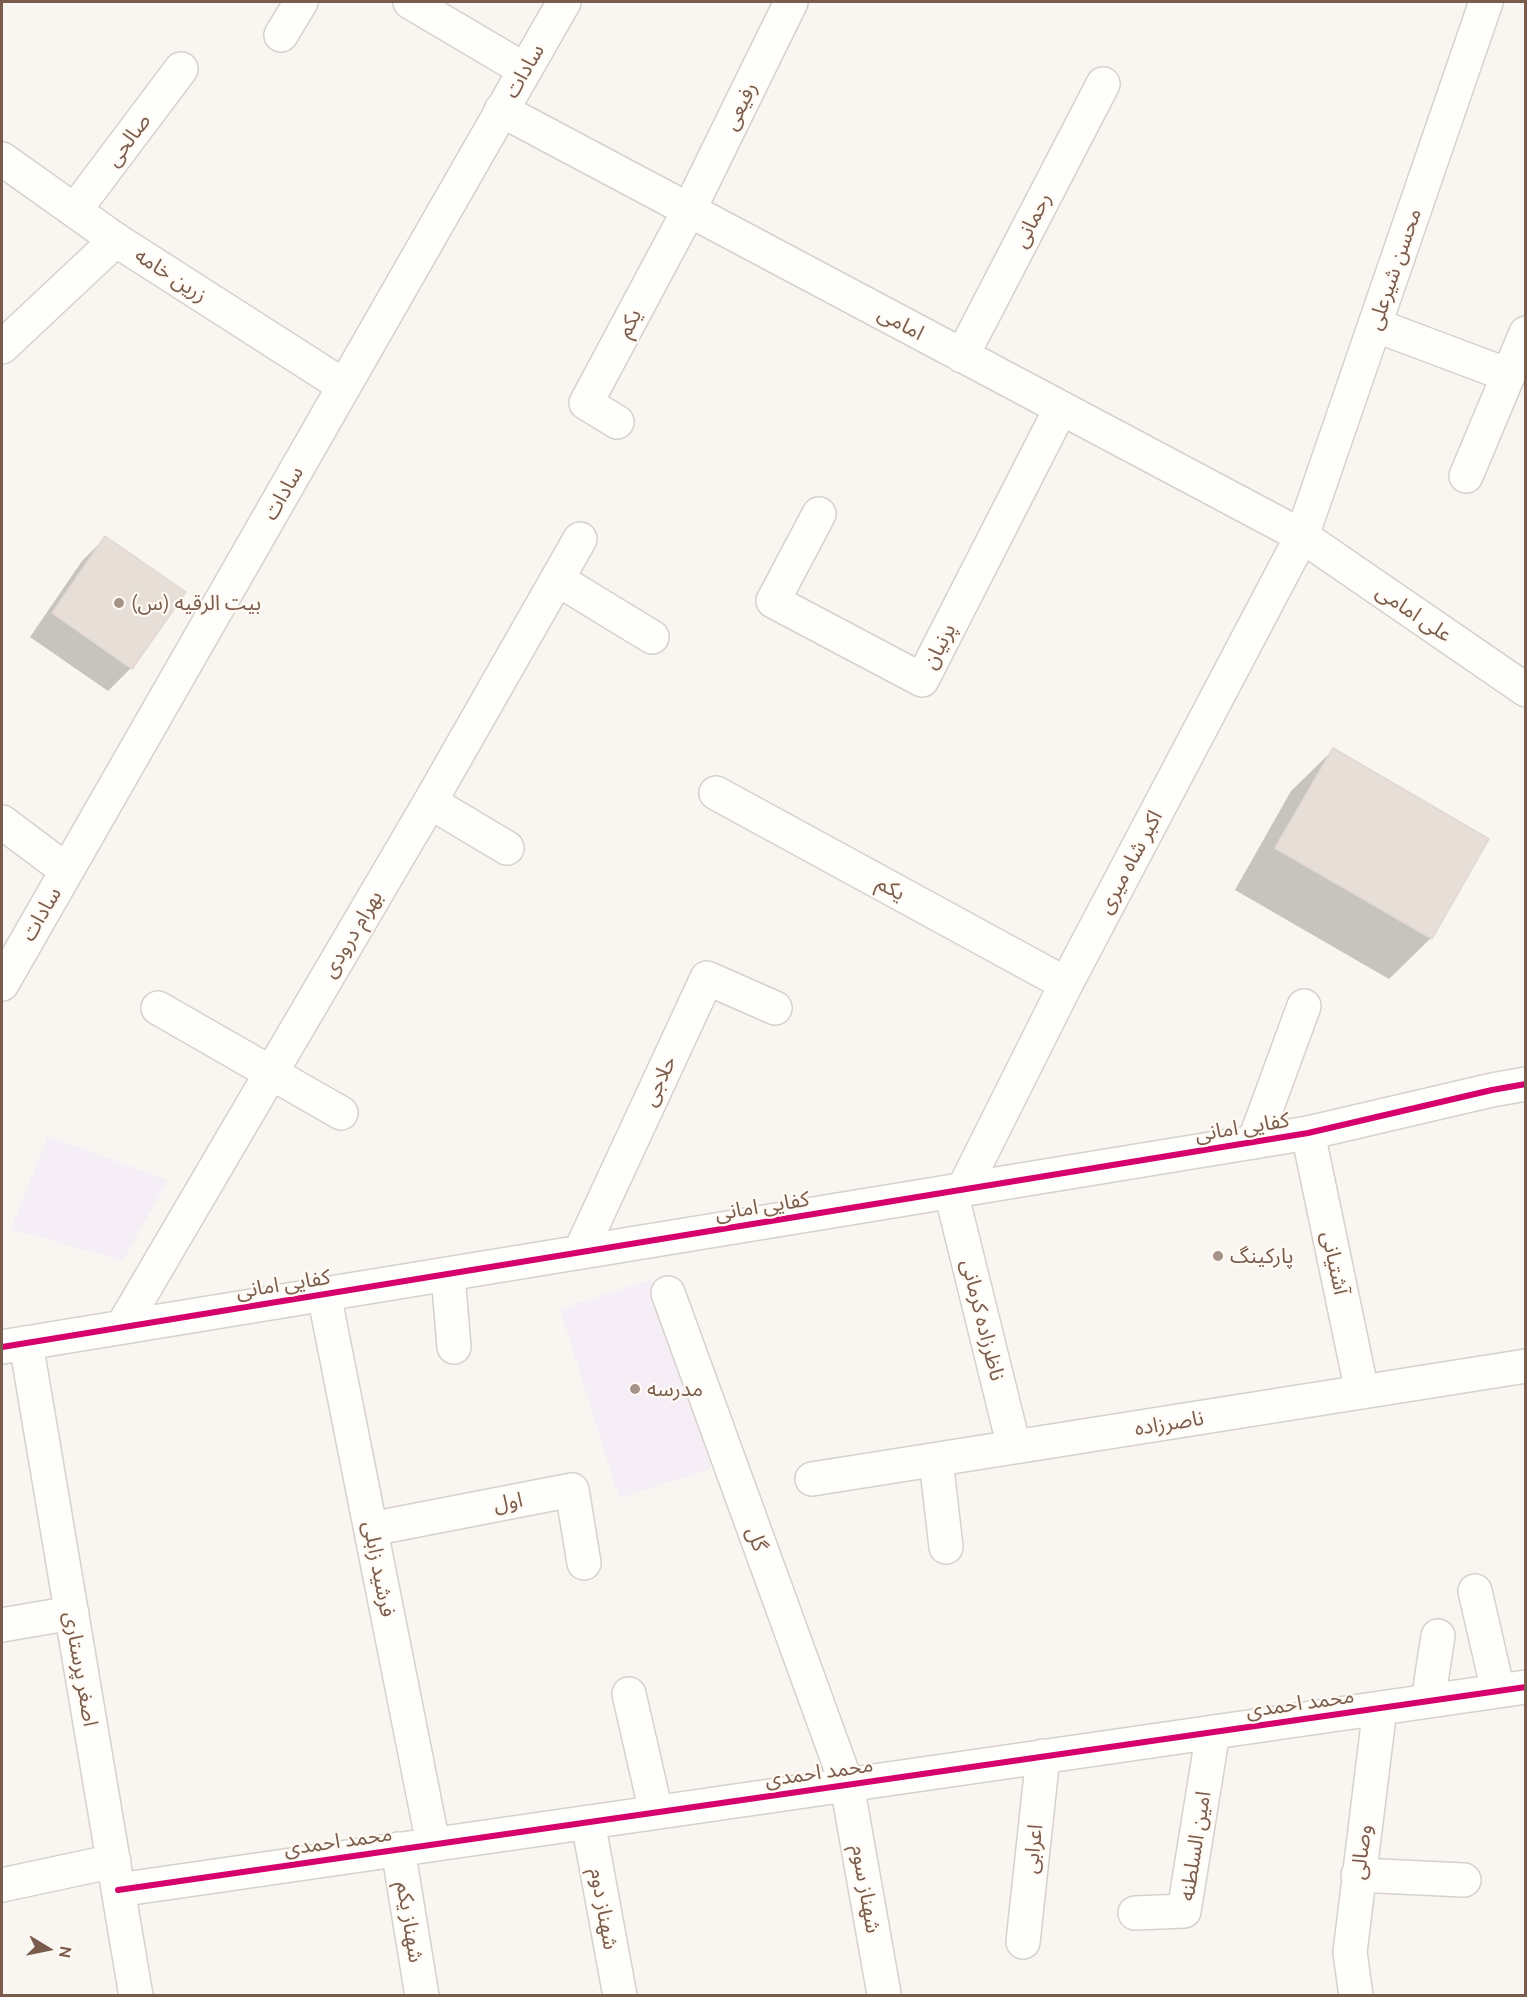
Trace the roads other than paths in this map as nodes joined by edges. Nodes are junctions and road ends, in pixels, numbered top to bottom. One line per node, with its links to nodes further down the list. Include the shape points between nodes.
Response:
1 (301, 2): 6 (street)
2 (410, 2): 8 (street)
3 (564, 2): 8 (street, سادات)
4 (791, 2): 13 (street, رفیعی)
5 (1486, 2): 15 (street, محسن شیرعلی)
6 (281, 35)
7 (181, 69): 12 (street, صالحی)
8 (525, 70): 10 (street, سادات)
9 (1103, 84): 18 (street, رحمانی)
10 (501, 110): 13 (street, امامی); 20 (street, سادات)
11 (2, 159): 12 (street, زرین خامه)
12 (75, 210): 14 (street, زرین خامه)
13 (689, 210): 18 (street, امامی); 22 (street, یکم, via 586,403)
14 (116, 240): 17 (street); 20 (street, زرین خامه)
15 (1375, 325): 19 (street); 25 (street, محسن شیرعلی)
16 (1526, 333): 19 (street)
17 (2, 347)
18 (962, 356): 21 (street, امامی)
19 (1508, 375): 23 (street)
20 (344, 386): 34 (street, سادات)
21 (1062, 408): 24 (street, پرنیان, via 922,680 773,601); 25 (street, امامی)
22 (617, 422)
23 (1466, 476)
24 (819, 514)
25 (1302, 536): 29 (street, علی امامی); 36 (street, اکبر شاه میری)
26 (580, 539): 27 (street, بهرام درودی)
27 (557, 579): 28 (street); 31 (street, بهرام درودی)
28 (652, 637)
29 (1526, 690)
30 (716, 793): 36 (street, یکم)
31 (430, 802): 33 (street); 41 (street, بهرام درودی)
32 (2, 822): 34 (street)
33 (507, 848)
34 (66, 870): 35 (street, سادات)
35 (2, 984)
36 (1066, 984): 47 (street, اکبر شاه میری)
37 (1304, 1006): 46 (street)
38 (158, 1008): 41 (street)
39 (774, 1008): 48 (street, حلاجی, via 707,978)
40 (1526, 1070): 43 (street)
41 (270, 1073): 44 (street); 52 (street, بهرام درودی)
42 (1526, 1084): 43 (street, کفایی امانی)
43 (1492, 1090): 45 (street, کفایی امانی)
44 (341, 1113)
45 (1308, 1133): 46 (street, کفایی امانی); 56 (street, آشتیانی)
46 (1254, 1142): 47 (street, کفایی امانی)
47 (957, 1191): 48 (street, کفایی امانی); 57 (street, ناظرزاده کرمانی)
48 (580, 1252): 49 (street, کفایی امانی)
49 (448, 1274): 51 (street, کفایی امانی); 54 (street)
50 (668, 1293): 73 (street, گل)
51 (324, 1294): 52 (street, کفایی امانی); 60 (street, فرشید زابلی)
52 (122, 1327): 53 (street, کفایی امانی)
53 (14, 1345): 64 (street, اصغر پرستاری)
54 (453, 1347)
55 (1526, 1366): 56 (street, ناصرزاده)
56 (1362, 1392): 57 (street, ناصرزاده)
57 (1014, 1447): 58 (street, ناصرزاده)
58 (936, 1460): 59 (street, ناصرزاده); 61 (street)
59 (812, 1479)
60 (371, 1529): 62 (street, اول, via 572,1490); 76 (street, فرشید زابلی)
61 (946, 1547)
62 (584, 1563)
63 (1475, 1591): 67 (street)
64 (72, 1613): 65 (street); 79 (street, اصغر پرستاری)
65 (2, 1625)
66 (1438, 1636): 69 (street)
67 (1512, 1689): 69 (street, محمد احمدی)
68 (630, 1694): 74 (street)
69 (1428, 1701): 70 (street, محمد احمدی)
70 (1380, 1708): 71 (street, محمد احمدی); 78 (street, وصالی)
71 (1213, 1732): 72 (street, محمد احمدی); 82 (street, امین السلطنه, via 1184,1911)
72 (1043, 1756): 73 (street, محمد احمدی); 83 (street, اعرابی)
73 (847, 1785): 74 (street, محمد احمدی); 84 (street, شهناز سوم)
74 (656, 1812): 75 (street, محمد احمدی)
75 (588, 1822): 76 (street, محمد احمدی); 87 (street, شهناز دوم)
76 (433, 1844): 77 (street, محمد احمدی)
77 (398, 1849): 79 (street, محمد احمدی); 86 (street, شهناز یکم)
78 (1358, 1875): 80 (street); 88 (street, وصالی, via 1350,1952)
79 (116, 1876): 81 (street, محمد احمدی); 85 (street, اصغر پرستاری)
80 (1464, 1880)
81 (2, 1885)
82 (1135, 1913)
83 (1023, 1942)
84 (884, 1994)
85 (136, 1995)
86 (422, 1995)
87 (620, 1995)
88 (1356, 1995)

